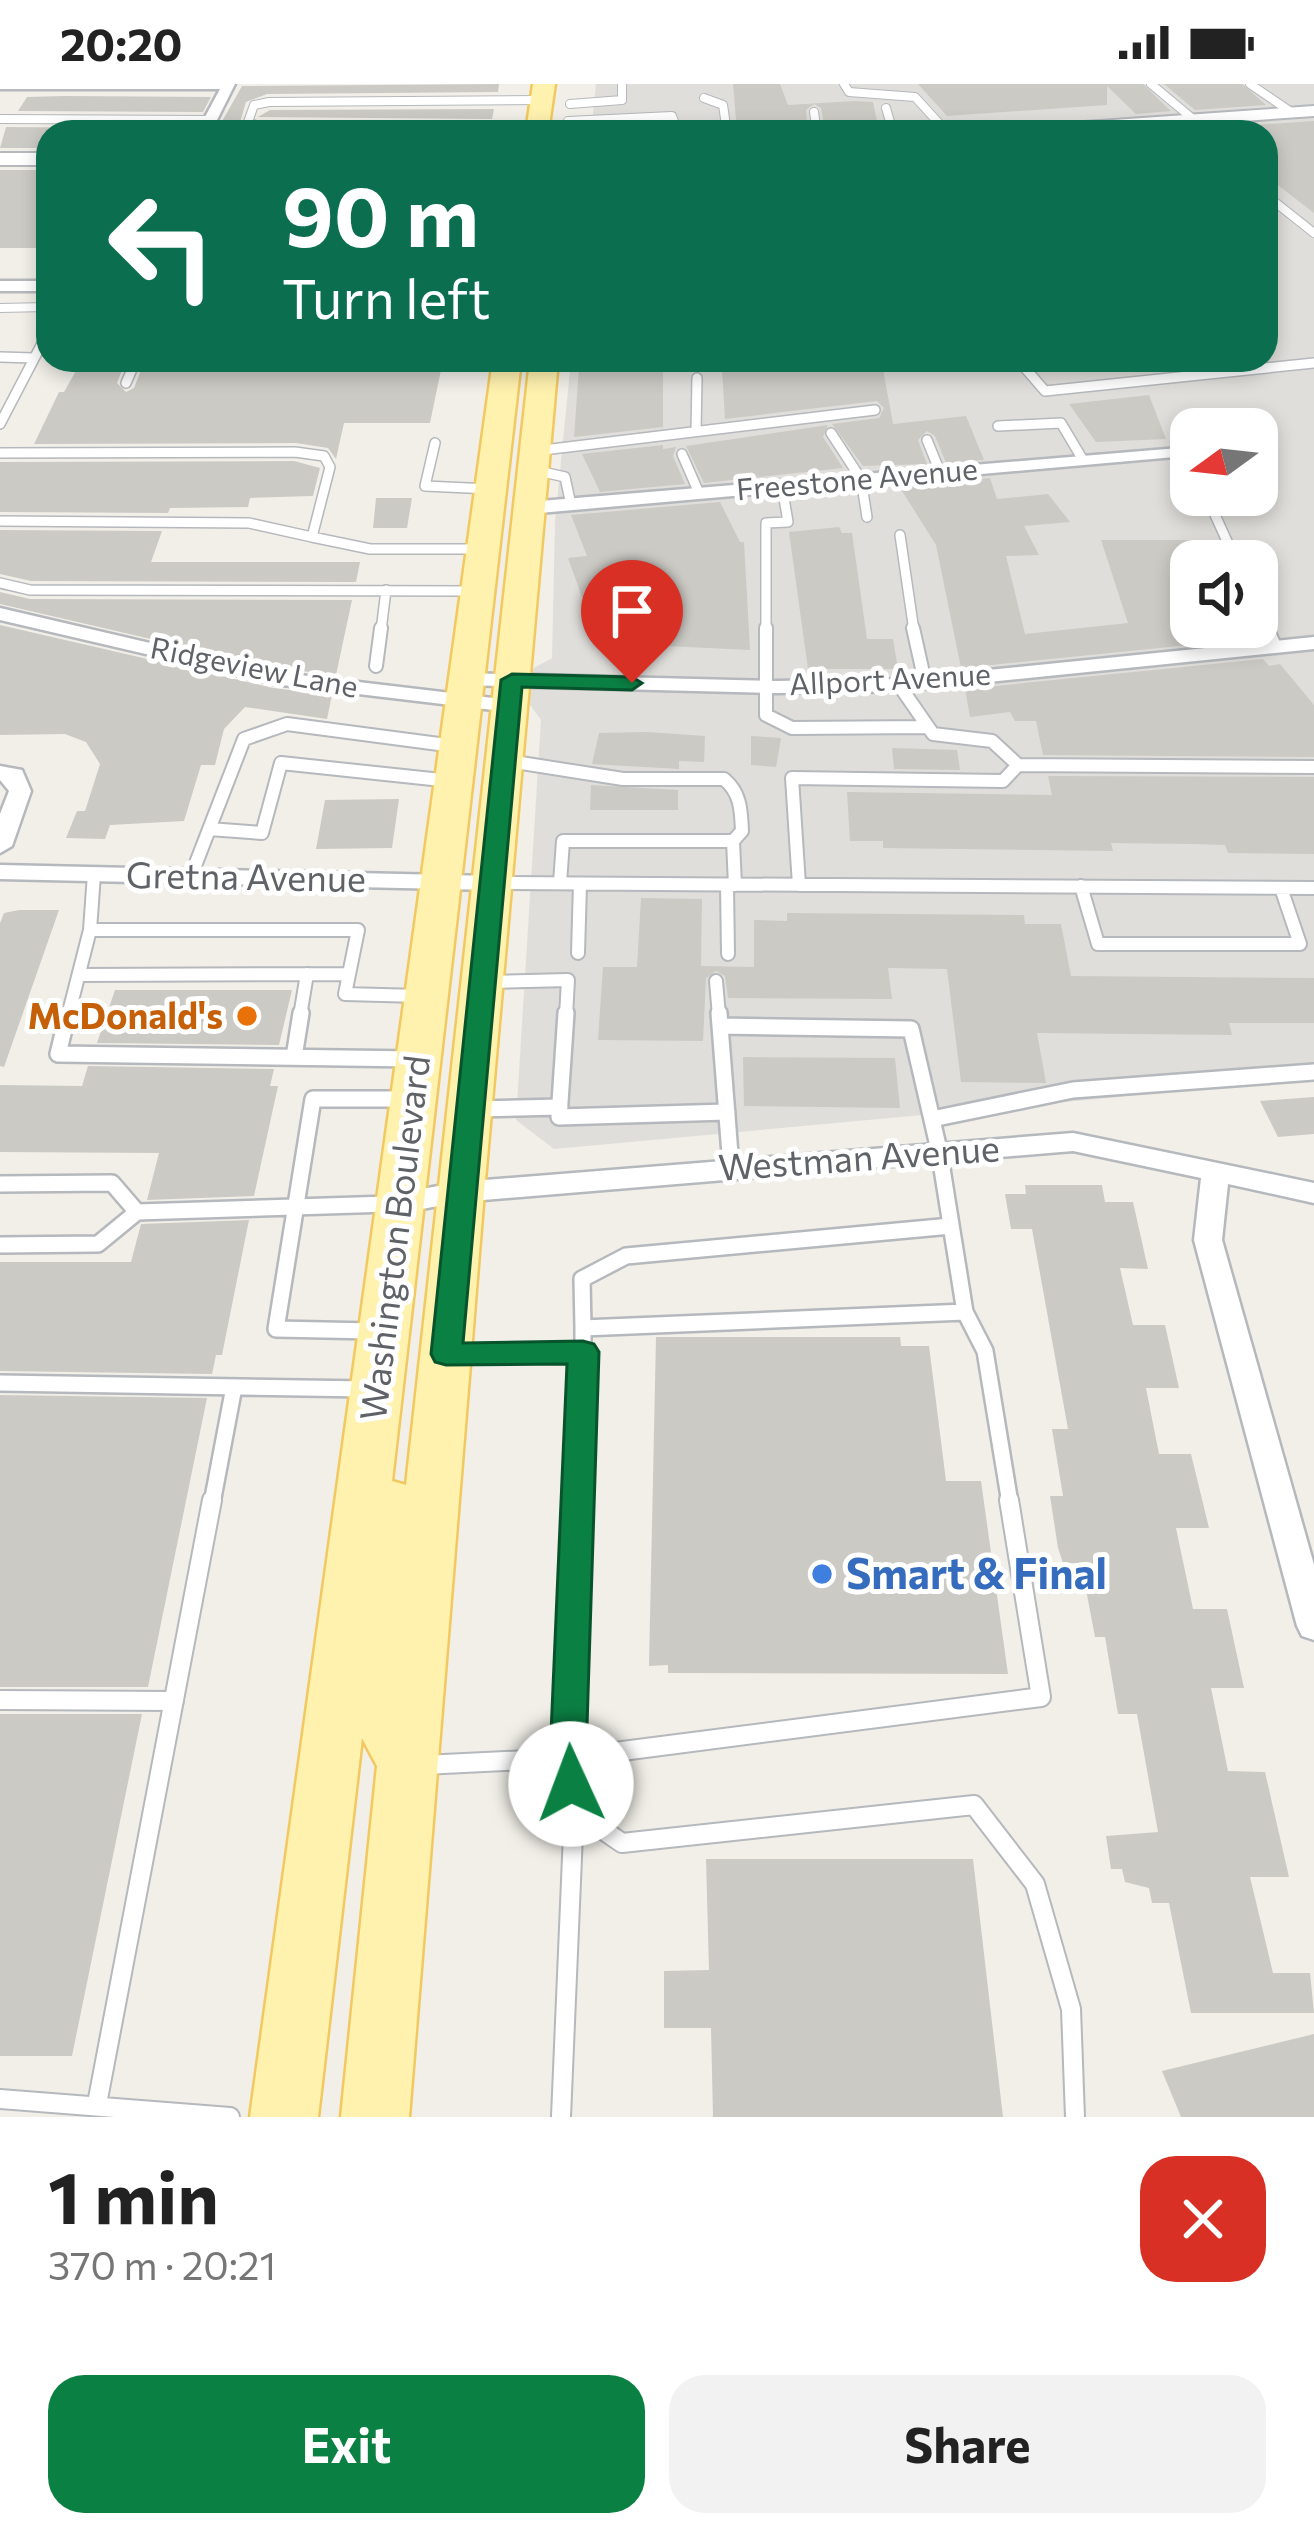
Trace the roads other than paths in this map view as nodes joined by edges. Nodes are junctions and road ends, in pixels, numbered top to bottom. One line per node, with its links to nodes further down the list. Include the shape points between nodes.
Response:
1 (622, 84): 10 (lane, via 622,100)
2 (844, 84): 22 (lane, via 849,92 914,97)
3 (1151, 84): 23 (lane)
4 (1250, 84): 13 (lane)
5 (0, 85): 6 (street)
6 (229, 85): 16 (street)
7 (543, 92): 17 (lane, via 265,102 254,105)
8 (704, 98): 19 (lane, via 723,105)
9 (886, 108): 21 (lane)
10 (569, 110): 18 (lane)
11 (1314, 111): 13 (street)
12 (814, 112): 20 (lane)
13 (1291, 112): 24 (street)
14 (0, 119): 15 (lane)
15 (36, 120)
16 (210, 120)
17 (249, 120)
18 (674, 120)
19 (725, 120)
20 (815, 120)
21 (890, 120)
22 (936, 120)
23 (1174, 120)
24 (1215, 120)
25 (0, 160): 26 (street)
26 (36, 160)
27 (1278, 204): 28 (lane)
28 (1314, 233)
29 (0, 286): 30 (street)
30 (36, 286)
31 (36, 307): 32 (lane)
32 (0, 308)
33 (36, 354): 35 (lane)
34 (0, 357): 35 (lane)
35 (34, 358): 46 (lane)
36 (1314, 363): 37 (lane)
37 (1278, 367)
38 (131, 372): 44 (lane)
39 (505, 372): 60 (main road, Washington Boulevard)
40 (543, 372): 55 (main road, Washington Boulevard)
41 (1029, 372): 42 (lane, via 1046,391)
42 (1228, 372)
43 (697, 378): 48 (lane)
44 (126, 382)
45 (875, 410): 48 (lane)
46 (0, 424)
47 (998, 426): 56 (lane, via 1060,423)
48 (696, 431): 55 (lane)
49 (831, 433): 58 (lane)
50 (927, 440): 57 (lane)
51 (435, 443): 60 (lane, via 425,487)
52 (0, 453): 67 (lane, via 314,453 325,456 329,472)
53 (682, 454): 61 (lane)
54 (1170, 457): 56 (street, Freestone Avenue)
55 (534, 460): 62 (lane, via 565,477); 63 (main road, Washington Boulevard)
56 (1083, 460): 57 (street, Freestone Avenue)
57 (940, 472): 58 (street, Freestone Avenue)
58 (861, 479): 59 (street, Freestone Avenue); 64 (lane)
59 (782, 486): 61 (street, Freestone Avenue); 79 (lane, via 788,522 766,523)
60 (490, 489): 68 (main road, Washington Boulevard)
61 (699, 493): 62 (street, Freestone Avenue)
62 (571, 505): 63 (street, Freestone Avenue)
63 (528, 508): 81 (main road, Washington Boulevard)
64 (867, 518)
65 (0, 520): 67 (lane, via 264,524)
66 (900, 536): 77 (lane)
67 (312, 537): 68 (lane, via 370,549)
68 (482, 549): 71 (main road, Washington Boulevard)
69 (0, 583): 70 (lane, via 30,590)
70 (386, 590): 71 (lane); 76 (lane)
71 (477, 591): 80 (main road, Washington Boulevard)
72 (0, 614): 80 (street, Ridgeview Lane, via 274,678)
73 (1314, 643): 74 (street, Allport Avenue)
74 (1278, 646)
75 (1256, 648): 77 (street, Allport Avenue)
76 (376, 666)
77 (925, 682): 78 (street, Allport Avenue)
78 (899, 685): 79 (street, Allport Avenue); 82 (lane)
79 (768, 687): 81 (street, Allport Avenue); 82 (lane, via 766,715 792,728)
80 (463, 690): 81 (street, Ridgeview Lane); 84 (main road, Washington Boulevard)
81 (511, 693): 83 (main road, Washington Boulevard)
82 (928, 727): 85 (lane, via 992,741)
83 (505, 760): 89 (lane, via 623,779 724,779 739,797 742,831); 95 (main road, Washington Boulevard)
84 (453, 764): 88 (lane, via 281,763 262,833); 88 (lane, via 287,724 244,739); 94 (main road, Washington Boulevard)
85 (1018, 765): 86 (lane); 99 (lane, via 1003,781 792,778)
86 (1314, 767)
87 (0, 773): 90 (street, via 14,776 20,790)
88 (209, 829): 93 (lane)
89 (734, 841): 96 (lane, via 563,841); 98 (lane)
90 (0, 847)
91 (0, 872): 92 (street, Gretna Avenue)
92 (94, 874): 93 (street, Gretna Avenue); 103 (lane)
93 (191, 876): 94 (street, Gretna Avenue)
94 (439, 882): 95 (street, Gretna Avenue); 111 (main road, Washington Boulevard)
95 (492, 883): 96 (lane); 110 (main road, Washington Boulevard)
96 (560, 884): 97 (lane)
97 (580, 884): 98 (lane); 104 (lane)
98 (731, 885): 99 (lane); 105 (lane)
99 (799, 885): 100 (lane)
100 (1081, 886): 101 (lane); 101 (lane, via 1098,944 1300,944)
101 (1281, 888): 102 (lane)
102 (1314, 888)
103 (90, 930): 107 (lane, via 358,930); 108 (lane)
104 (578, 953)
105 (728, 955)
106 (308, 974): 107 (lane); 108 (lane); 113 (lane)
107 (349, 974): 111 (lane, via 345,994)
108 (79, 975): 113 (lane, via 58,1054)
109 (716, 981): 112 (lane)
110 (482, 982): 116 (lane, via 568,980); 117 (main road, Washington Boulevard)
111 (424, 997): 115 (main road, Washington Boulevard)
112 (720, 1026): 118 (lane); 119 (lane, via 911,1029)
113 (294, 1058): 115 (lane)
114 (1314, 1072): 119 (lane, via 1114,1086 986,1103)
115 (413, 1079): 126 (main road, Washington Boulevard); 127 (lane, via 313,1100)
116 (560, 1107): 117 (lane); 118 (lane, via 560,1117)
117 (470, 1109): 124 (main road, Washington Boulevard)
118 (727, 1112): 121 (lane)
119 (932, 1119): 120 (lane)
120 (939, 1150): 121 (street, Westman Avenue); 122 (street, Westman Avenue, via 1073,1142); 129 (lane)
121 (731, 1167): 124 (street, Westman Avenue)
122 (1215, 1175): 125 (street, Westman Avenue); 140 (street, via 1208,1240)
123 (0, 1184): 128 (lane, via 112,1184)
124 (460, 1192): 126 (street, Westman Avenue); 135 (main road, Washington Boulevard)
125 (1314, 1193)
126 (400, 1203): 127 (lane); 133 (main road, Washington Boulevard)
127 (296, 1209): 128 (lane); 133 (lane, via 276,1329)
128 (136, 1212): 130 (lane, via 98,1244)
129 (951, 1226): 131 (lane); 132 (lane, via 619,1257 582,1279)
130 (0, 1245)
131 (965, 1312): 132 (lane); 143 (lane, via 985,1351 1041,1697)
132 (583, 1328): 134 (lane)
133 (381, 1331): 138 (main road, Washington Boulevard)
134 (583, 1352): 135 (lane); 143 (lane)
135 (446, 1354): 144 (main road, Washington Boulevard)
136 (0, 1384): 137 (lane)
137 (234, 1387): 138 (lane); 142 (lane)
138 (374, 1389): 139 (main road, Washington Boulevard)
139 (371, 1447): 144 (main road, via 393,1513 373,1701); 149 (main road, Washington Boulevard)
140 (1314, 1627)
141 (0, 1700): 142 (lane)
142 (174, 1702): 147 (lane)
143 (568, 1757): 144 (lane); 145 (lane)
144 (408, 1766): 150 (main road, Washington Boulevard)
145 (574, 1810): 151 (lane); 152 (lane, via 622,1843 974,1805 1035,1884 1071,2009)
146 (0, 2098): 147 (lane)
147 (97, 2104): 148 (lane)
148 (230, 2117)
149 (284, 2117)
150 (375, 2117)
151 (561, 2117)
152 (1075, 2117)

